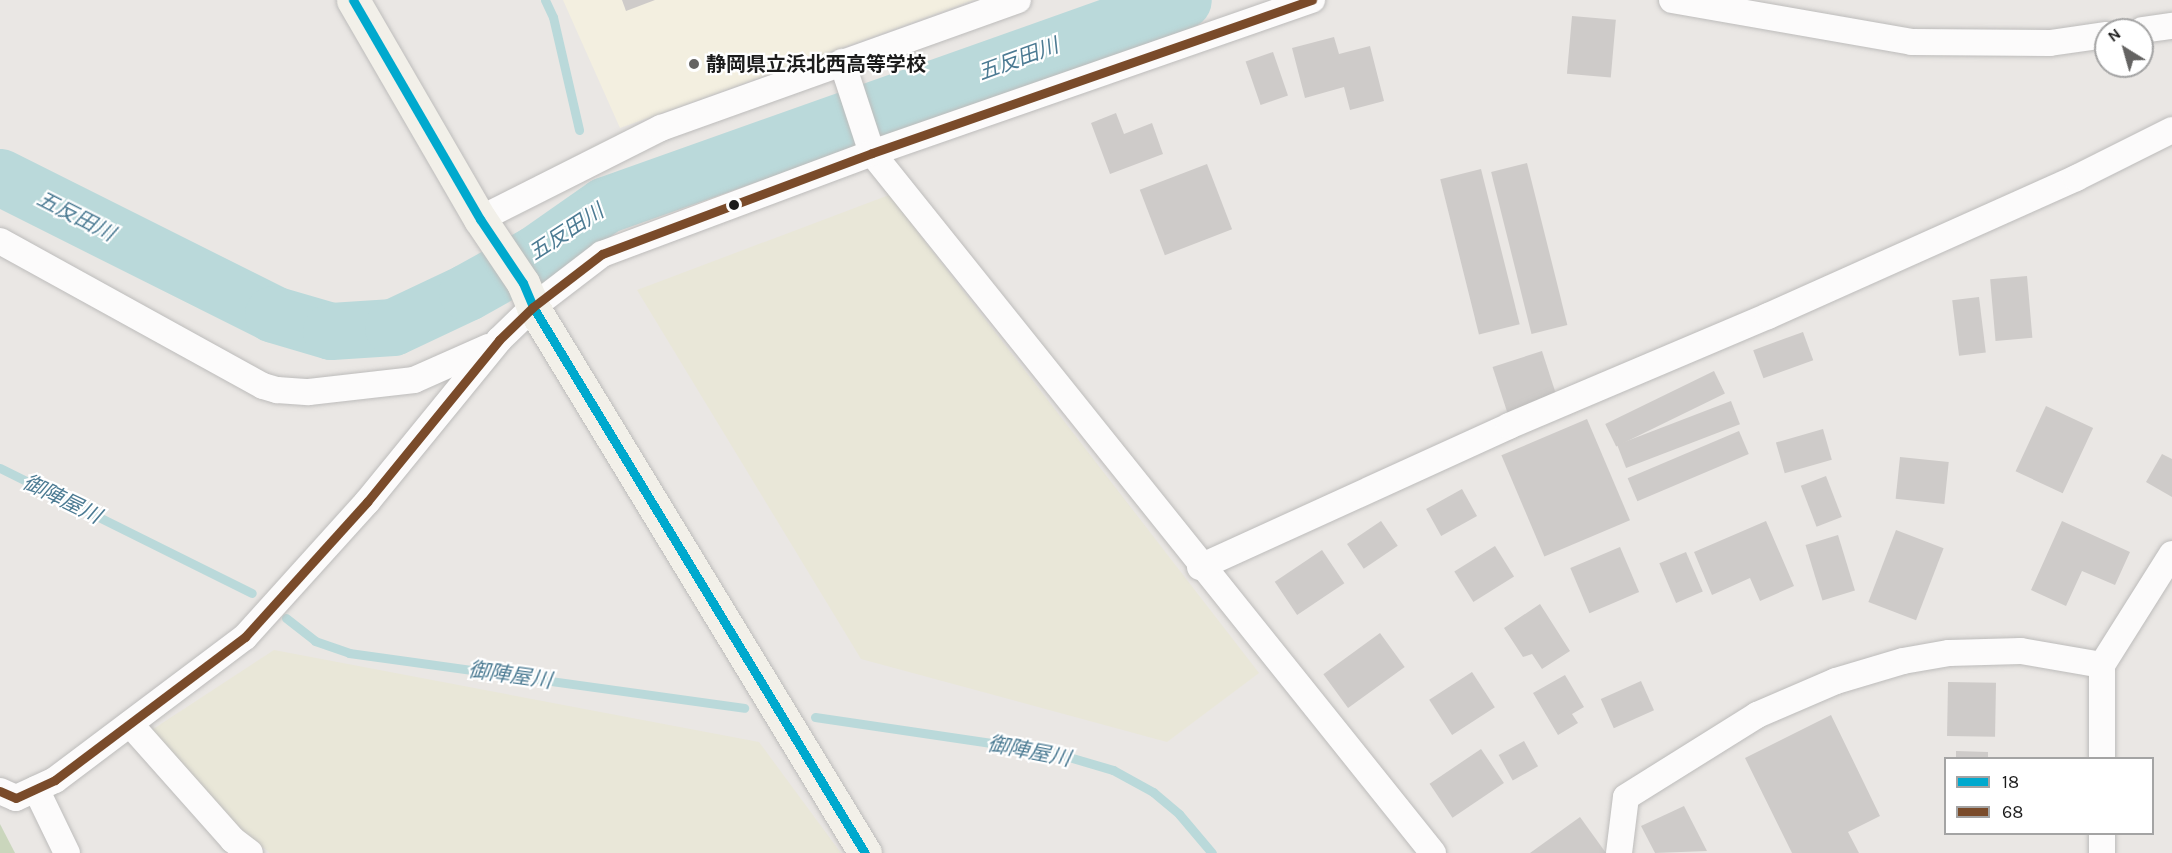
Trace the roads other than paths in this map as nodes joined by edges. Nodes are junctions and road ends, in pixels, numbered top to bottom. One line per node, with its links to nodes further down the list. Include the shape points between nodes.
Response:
1 (353, 0): 11 (street)
2 (1018, 0): 8 (street)
3 (1312, 0): 10 (street)
4 (1672, 0): 7 (street, via 1912,42 2050,43)
5 (2172, 26): 6 (street)
6 (2154, 28)
7 (2094, 37)
8 (842, 62): 10 (street); 11 (street, via 662,128)
9 (2172, 130): 16 (street, via 2076,178 1768,316 1509,426)
10 (870, 145): 13 (street, via 631,241); 16 (street)
11 (488, 230): 13 (street)
12 (0, 241): 14 (street, via 263,386 278,390 309,392 414,380)
13 (528, 295): 14 (street); 24 (street)
14 (499, 340): 18 (street, via 367,502 245,637)
15 (2172, 554): 17 (street)
16 (1200, 567): 25 (street)
17 (2102, 665): 19 (street); 26 (street, via 2021,651 1948,653 1903,661 1836,681 1757,715 1626,797)
18 (130, 724): 20 (street, via 55,780); 23 (street)
19 (2102, 757)
20 (13, 795): 22 (street)
21 (2102, 835): 27 (street)
22 (67, 853)
23 (249, 853)
24 (865, 853)
25 (1432, 853)
26 (1619, 853)
27 (2102, 853)

